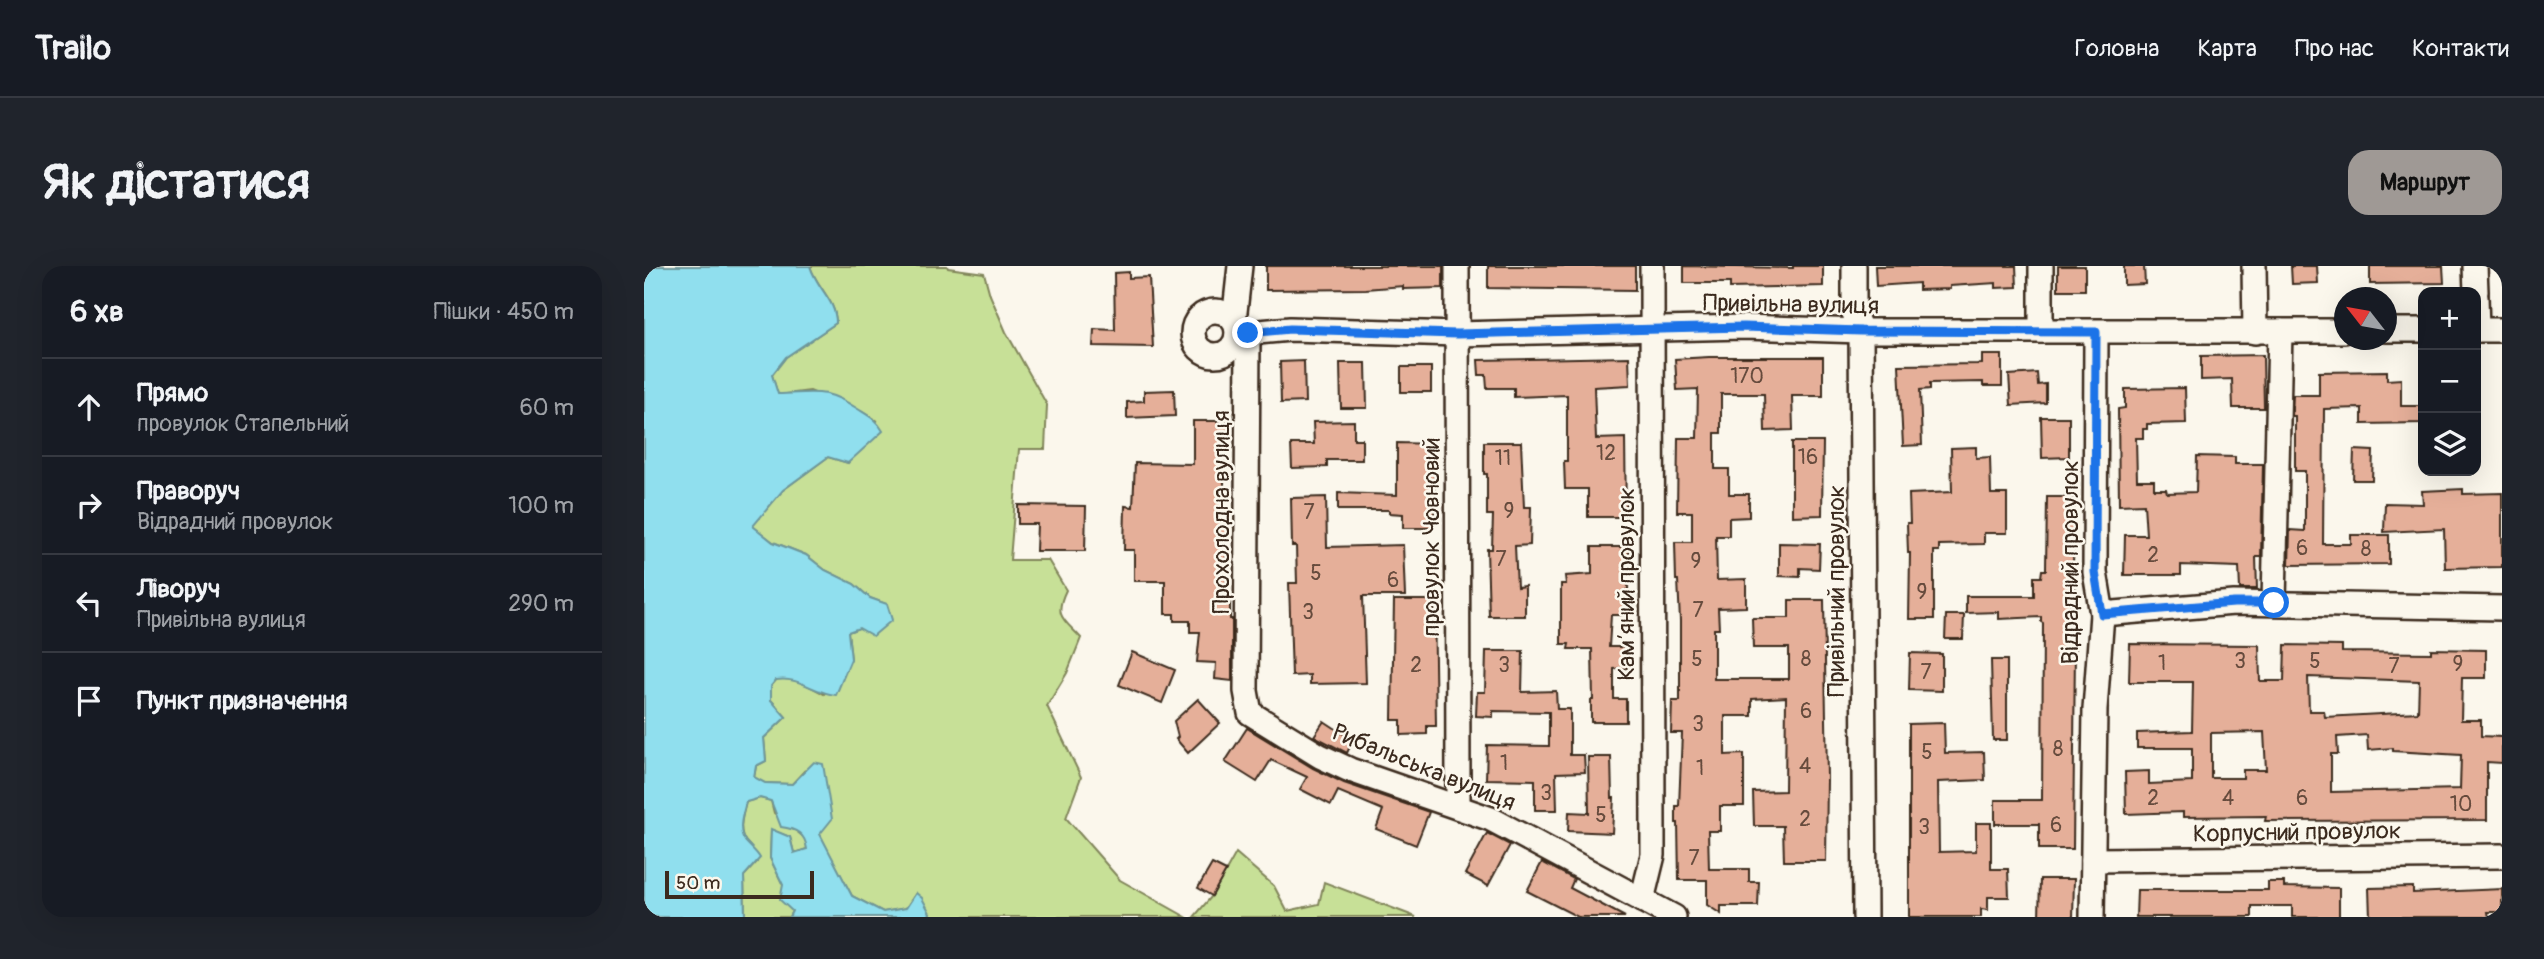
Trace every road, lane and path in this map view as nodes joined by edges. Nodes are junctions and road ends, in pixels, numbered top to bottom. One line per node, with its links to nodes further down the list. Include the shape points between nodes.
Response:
1 (1240, 266): 9 (street, Прохолодна вулиця)
2 (1457, 266): 21 (street, провулок Човновий)
3 (1652, 266): 14 (street, Камʼяний провулок)
4 (1854, 266): 15 (street, Привільний провулок, via 1854,313)
5 (2041, 266): 16 (street)
6 (2254, 266): 20 (street)
7 (2474, 266): 8 (street)
8 (2476, 287)
9 (1240, 330): 21 (street, Привільна вулиця); 25 (street, Прохолодна вулиця)
10 (2397, 330): 11 (street)
11 (2418, 330)
12 (2481, 330): 13 (street)
13 (2502, 330)
14 (1652, 331): 15 (street, Привільна вулиця, via 1744,327); 21 (street, Привільна вулиця); 29 (street, Камʼяний провулок, via 1653,855)
15 (1861, 331): 16 (street, Привільна вулиця); 31 (street, Привільний провулок)
16 (2041, 331): 19 (street, Привільна вулиця)
17 (2280, 331): 18 (street, Привільна вулиця); 20 (street, Привільна вулиця); 22 (street)
18 (2334, 331)
19 (2096, 332): 20 (street, Привільна вулиця); 24 (street, Відрадний провулок, via 2095,572)
20 (2255, 332)
21 (1457, 334): 26 (street, провулок Човновий)
22 (2274, 603): 23 (street); 24 (street)
23 (2502, 608)
24 (2102, 614): 28 (street, Відрадний провулок, via 2095,709)
25 (1247, 691): 26 (street, Рибальська вулиця, via 1250,713 1320,756)
26 (1458, 807): 29 (street, Рибальська вулиця, via 1491,819)
27 (2502, 856): 28 (street, Корпусний провулок)
28 (2094, 860): 32 (street, Відрадний провулок)
29 (1642, 900): 30 (street, Рибальська вулиця)
30 (1674, 917)
31 (1865, 917)
32 (2092, 917)

